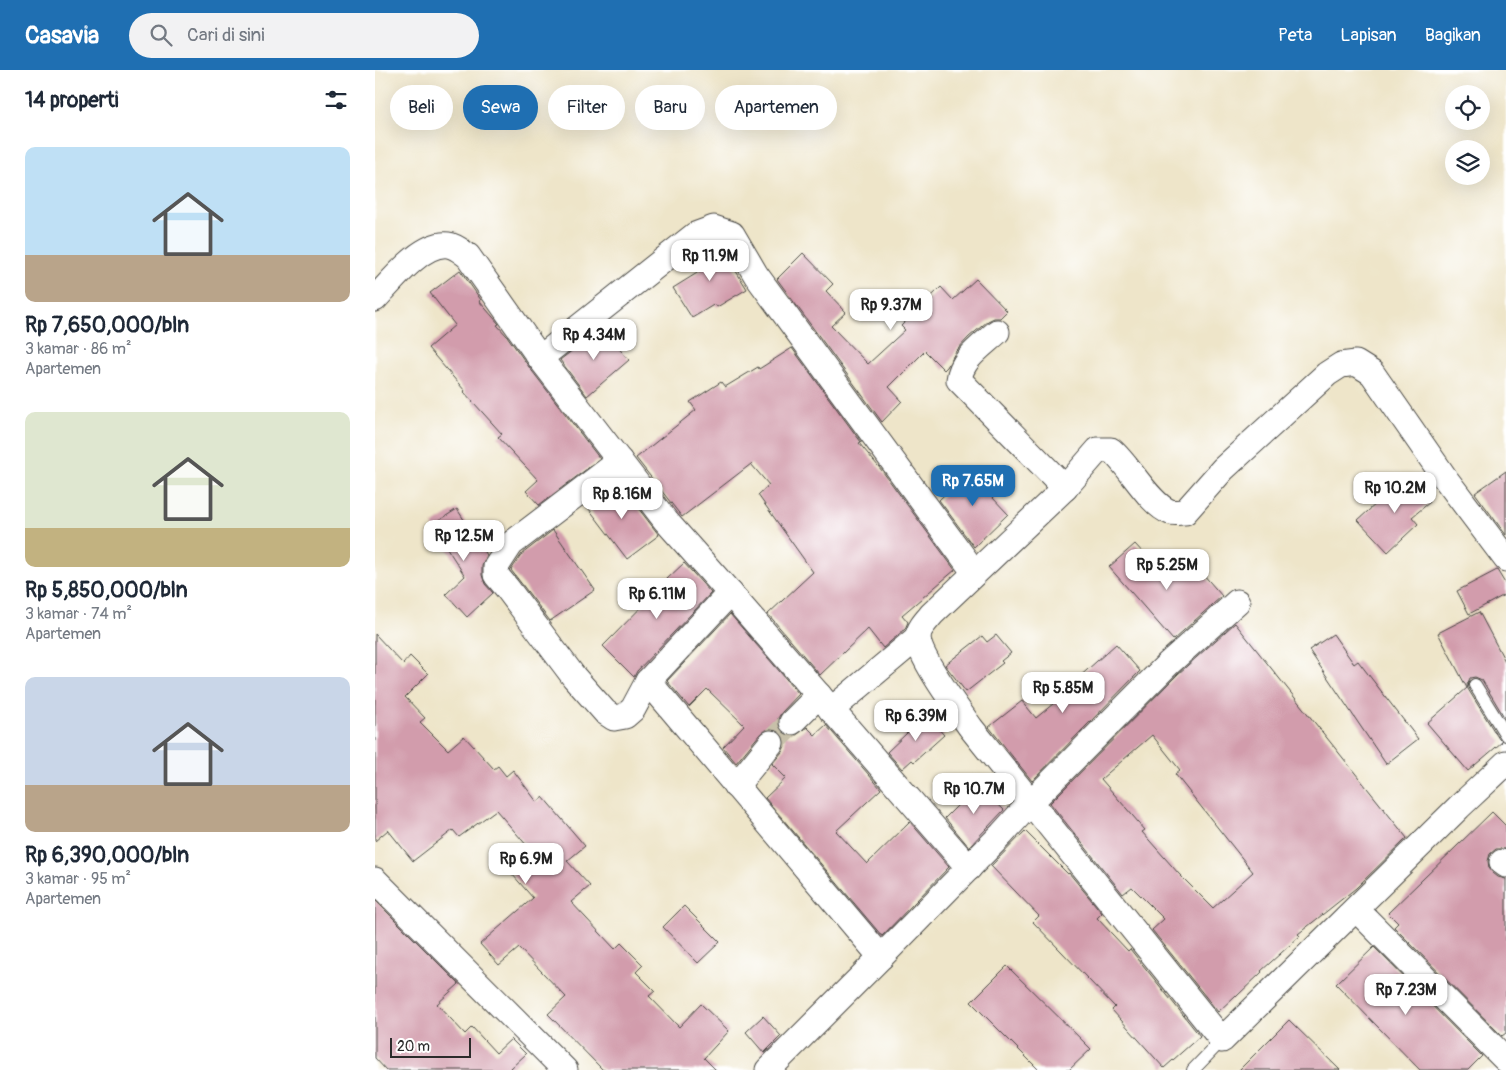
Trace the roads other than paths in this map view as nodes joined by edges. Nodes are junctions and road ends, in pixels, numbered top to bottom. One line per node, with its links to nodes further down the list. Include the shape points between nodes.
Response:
1 (375, 298): 3 (street, via 412,260 440,245 450,245 468,256)
2 (997, 332): 5 (street, via 966,361 960,370 959,380)
3 (540, 358): 4 (street); 7 (street, via 695,235 714,228 732,234 756,275)
4 (620, 461): 8 (street, via 666,521); 11 (street, via 511,544 496,567 496,575 605,712 614,718 625,716 633,709)
5 (1065, 488): 6 (street, via 1098,450 1111,450 1157,505 1171,512 1185,512 1223,469 1327,374 1341,365 1356,363 1372,373); 7 (street)
6 (1506, 559)
7 (975, 573): 10 (street, via 932,614)
8 (730, 593): 11 (street); 13 (street)
9 (1237, 602): 19 (street, via 1168,664)
10 (918, 637): 13 (street); 19 (street, via 934,674 971,728)
11 (648, 682): 18 (street)
12 (1475, 685): 15 (lane)
13 (825, 703): 14 (street); 20 (street)
14 (792, 722)
15 (1506, 735)
16 (771, 743): 18 (street)
17 (1506, 763): 22 (street)
18 (736, 786): 23 (street)
19 (1031, 802): 20 (street); 24 (street)
20 (969, 868): 23 (street)
21 (375, 880): 26 (street)
22 (1356, 909): 24 (street); 25 (street)
23 (881, 957): 27 (street)
24 (1222, 1040): 28 (lane)
25 (1506, 1060)
26 (565, 1070)
27 (768, 1070)
28 (1193, 1070)

